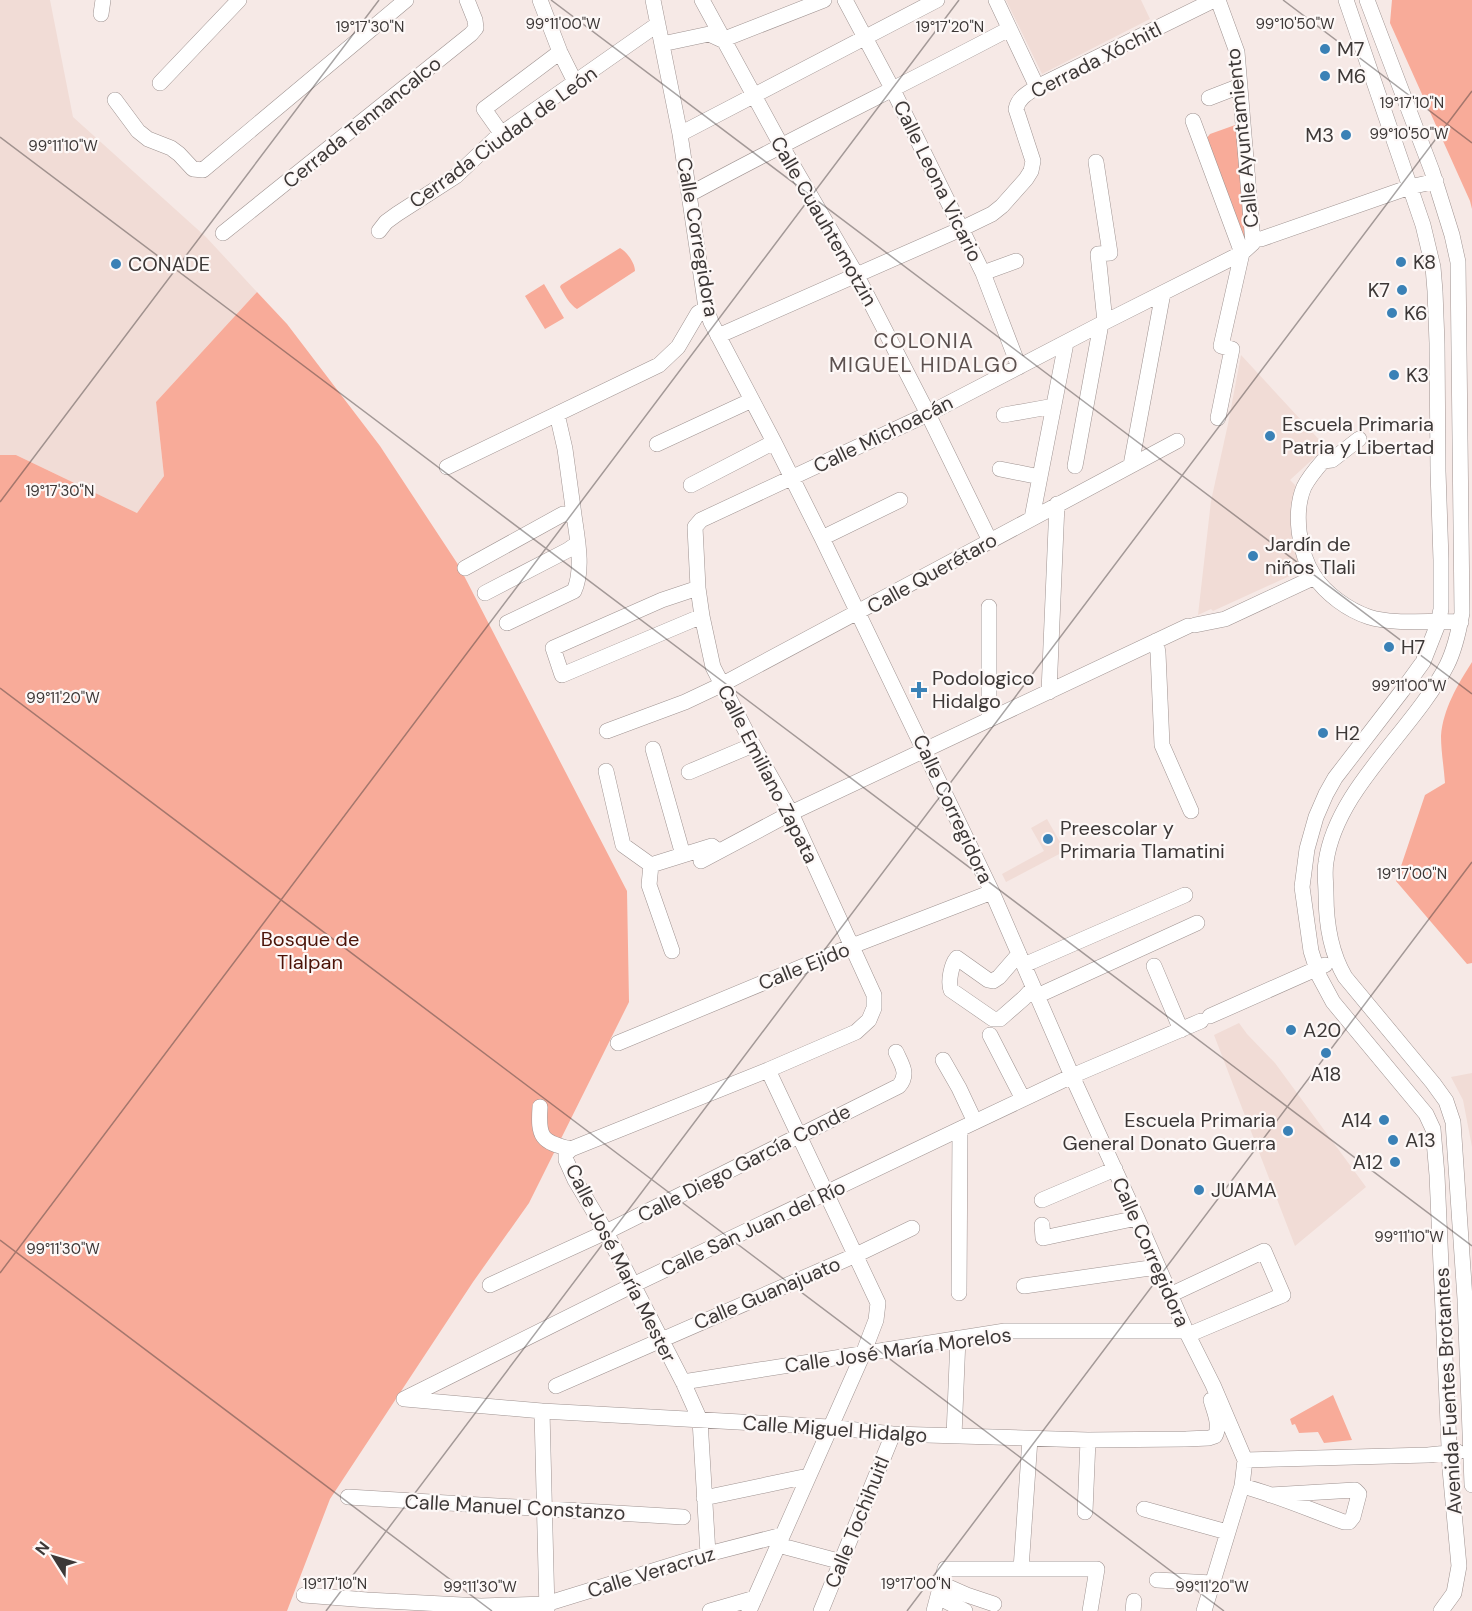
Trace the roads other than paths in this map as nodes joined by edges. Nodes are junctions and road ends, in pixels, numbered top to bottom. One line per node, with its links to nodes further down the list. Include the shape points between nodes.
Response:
1 (239, 0): 21 (street)
2 (406, 0): 27 (street, via 203,170 193,169 171,148 148,139)
3 (467, 0): 38 (street, Cerrada Tennancalco, via 476,28 471,34)
4 (540, 0): 19 (street)
5 (653, 0): 14 (street, Calle Corregidora)
6 (702, 0): 17 (street, Calle Cuauhtemotzin)
7 (824, 0): 17 (street)
8 (845, 0): 16 (street, Calle Leona Vicario)
9 (937, 0): 16 (street)
10 (996, 0): 15 (street)
11 (1216, 0): 22 (street, Calle Ayuntamiento, via 1237,52); 23 (street, Cerrada Xóchitl)
12 (1346, 0): 34 (street, Avenida Fuentes Brotantes)
13 (1367, 0): 33 (street, Avenida Fuentes Brotantes)
14 (658, 24): 18 (street, Calle Corregidora); 20 (street, Cerrada Ciudad de León)
15 (1009, 29): 23 (street); 24 (street)
16 (865, 38): 24 (street, Calle Leona Vicario); 25 (street)
17 (722, 40): 18 (street, via 710,34); 25 (street, Calle Cuauhtemotzin)
18 (662, 44): 30 (street, Calle Corregidora)
19 (560, 52): 20 (street); 29 (street, via 484,109)
20 (575, 82): 29 (street, Cerrada Ciudad de León)
21 (160, 83)
22 (1240, 86): 26 (street); 39 (street, Calle Ayuntamiento)
23 (1037, 87): 36 (street, Cerrada Xóchitl, via 1021,98 1016,109 1033,161 1031,171 993,214)
24 (893, 90): 31 (street); 36 (street, Calle Leona Vicario)
25 (754, 96): 30 (street); 31 (street, Calle Cuauhtemotzin)
26 (1209, 98)
27 (115, 100)
28 (1193, 121): 39 (street)
29 (501, 133): 37 (street, Cerrada Ciudad de León, via 456,176 397,214)
30 (680, 134): 35 (street, Calle Corregidora)
31 (781, 145): 35 (street); 42 (street, Calle Cuauhtemotzin)
32 (1096, 162): 45 (street, via 1110,253 1098,255)
33 (1436, 181): 34 (street, Calle Michoacán); 82 (street, Avenida Fuentes Brotantes, via 1458,262)
34 (1410, 187): 39 (street, Calle Michoacán); 81 (street, Avenida Fuentes Brotantes, via 1429,245 1435,291)
35 (690, 194): 44 (street, Calle Corregidora)
36 (961, 229): 41 (street, Calle Leona Vicario); 42 (street)
37 (379, 231)
38 (223, 233)
39 (1252, 245): 43 (street, Calle Michoacán); 54 (street, Calle Ayuntamiento, via 1221,346 1232,349)
40 (1016, 261): 41 (street)
41 (983, 273): 48 (street, Calle Leona Vicario)
42 (856, 274): 46 (street); 52 (street, Calle Cuauhtemotzin)
43 (1163, 293): 45 (street, Calle Michoacán); 59 (street)
44 (706, 308): 46 (street, Calle Corregidora); 51 (street, via 678,347 659,365)
45 (1103, 323): 47 (street, Calle Michoacán); 60 (street)
46 (718, 336): 49 (street, Calle Corregidora)
47 (1066, 343): 48 (street, Calle Michoacán); 50 (street)
48 (1019, 367): 52 (street, Calle Michoacán)
49 (752, 400): 57 (street, Calle Corregidora); 58 (street)
50 (1054, 406): 53 (street); 63 (street)
51 (557, 414): 61 (street); 68 (street)
52 (928, 414): 64 (street, Calle Michoacán); 72 (street, Calle Cuauhtemotzin)
53 (1004, 415)
54 (1218, 418)
55 (1359, 439): 75 (street, via 1332,460 1323,461 1301,496 1300,536)
56 (1177, 441): 59 (street, Calle Querétaro)
57 (774, 442): 64 (street, Calle Corregidora); 65 (street)
58 (657, 444)
59 (1131, 465): 67 (street, Calle Querétaro)
60 (1075, 466)
61 (447, 467)
62 (1000, 469): 63 (street)
63 (1040, 477): 69 (street)
64 (791, 478): 70 (street, Calle Michoacán); 71 (street, Calle Corregidora)
65 (691, 485)
66 (900, 501): 71 (street)
67 (1057, 504): 69 (street, Calle Querétaro); 86 (street)
68 (574, 515): 73 (street); 74 (street, via 563,514)
69 (1032, 518): 72 (street, Calle Querétaro)
70 (701, 520): 76 (street, Calle Emiliano Zapata, via 694,532)
71 (822, 538): 79 (street, Calle Corregidora)
72 (990, 541): 79 (street, Calle Querétaro)
73 (578, 543): 77 (street); 83 (street, via 578,583 574,591)
74 (465, 568)
75 (1315, 577): 81 (street, via 1335,598 1378,620); 84 (street, via 1225,619 1192,626)
76 (698, 588): 80 (street, Calle Emiliano Zapata); 80 (street, via 553,648 562,675)
77 (485, 593)
78 (989, 607): 87 (street)
79 (859, 613): 85 (street, Calle Querétaro); 91 (street, Calle Corregidora)
80 (702, 616): 85 (street, Calle Emiliano Zapata)
81 (1439, 620): 82 (street); 108 (street, Avenida Fuentes Brotantes, via 1423,662 1335,778 1316,817 1302,887)
82 (1461, 622): 106 (street, Avenida Fuentes Brotantes, via 1448,664 1434,688 1353,795 1332,839 1326,862 1326,906)
83 (507, 624)
84 (1156, 641): 86 (street); 94 (street, via 1162,745)
85 (721, 685): 88 (street, Calle Querétaro); 89 (street, Calle Emiliano Zapata)
86 (1049, 692): 87 (street)
87 (989, 720): 91 (street)
88 (607, 731)
89 (753, 745): 93 (street); 95 (street, Calle Emiliano Zapata)
90 (654, 749): 97 (street)
91 (925, 750): 95 (street); 100 (street, Calle Corregidora)
92 (606, 771): 99 (street, via 623,845)
93 (688, 772)
94 (1191, 811)
95 (791, 813): 96 (street); 103 (street, Calle Emiliano Zapata)
96 (720, 851): 97 (street, via 712,846); 98 (street)
97 (683, 855): 99 (street)
98 (701, 861)
99 (651, 865): 104 (street, via 650,885)
100 (992, 892): 103 (street, Calle Ejido); 105 (street, Calle Corregidora)
101 (1185, 895): 105 (street)
102 (1197, 923): 109 (street)
103 (852, 946): 110 (street, Calle Emiliano Zapata, via 874,994); 113 (street, Calle Ejido)
104 (672, 951)
105 (1021, 959): 109 (street, Calle Corregidora); 109 (street, via 993,981 957,958 950,987 993,1019 1000,1019)
106 (1337, 960): 108 (street, Calle San Juan del Río); 132 (street, Avenida Fuentes Brotantes, via 1345,977 1446,1101 1453,1122)
107 (1155, 966): 111 (street)
108 (1317, 969): 111 (street, Calle San Juan del Río); 131 (street, Avenida Fuentes Brotantes, via 1333,1002 1426,1114 1433,1129)
109 (1035, 992): 117 (street, Calle Corregidora)
110 (869, 1020): 116 (street, Calle José María Mester, via 856,1032)
111 (1181, 1030): 117 (street, Calle San Juan del Río)
112 (990, 1035): 118 (street)
113 (618, 1043)
114 (896, 1052): 122 (street, Calle Diego García Conde, via 904,1071 899,1086)
115 (944, 1060): 120 (street)
116 (768, 1070): 122 (street); 123 (street, Calle José María Mester)
117 (1072, 1076): 118 (street, Calle San Juan del Río); 124 (street, Calle Corregidora)
118 (1023, 1099): 120 (street, Calle San Juan del Río)
119 (540, 1107): 123 (street, via 542,1135 558,1146)
120 (975, 1122): 121 (street, Calle San Juan del Río)
121 (960, 1129): 125 (street, Calle San Juan del Río); 138 (street)
122 (799, 1135): 125 (street); 130 (street, Calle Diego García Conde)
123 (572, 1149): 130 (street, Calle José María Mester, via 566,1160)
124 (1115, 1169): 126 (street); 127 (street, Calle Corregidora)
125 (826, 1193): 133 (street); 135 (street, Calle San Juan del Río)
126 (1042, 1200)
127 (1137, 1218): 128 (street, via 1043,1239); 134 (street, Calle Corregidora)
128 (1042, 1225)
129 (912, 1228): 133 (street, Calle Guanajuato)
130 (606, 1232): 135 (street, Calle José María Mester); 136 (street, Calle Diego García Conde)
131 (1440, 1233): 132 (street); 156 (street, Avenida Fuentes Brotantes)
132 (1461, 1233): 140 (street, Avenida Fuentes Brotantes)
133 (855, 1255): 143 (street, Calle Guanajuato); 144 (street, via 878,1303)
134 (1157, 1267): 137 (street); 139 (street, Calle Corregidora)
135 (633, 1285): 143 (street, Calle José María Mester); 148 (street, Calle San Juan del Río)
136 (490, 1286)
137 (1024, 1286)
138 (959, 1293)
139 (1170, 1295): 141 (street, Calle Corregidora); 141 (street, via 1264,1251 1283,1295)
140 (1469, 1320): 157 (street, Avenida Fuentes Brotantes)
141 (1187, 1333): 142 (street, Calle José María Morelos, via 1005,1331); 146 (street, Calle Corregidora)
142 (958, 1338): 144 (street, Calle José María Morelos); 153 (street)
143 (661, 1339): 145 (street, Calle José María Mester); 147 (street, Calle Guanajuato)
144 (863, 1354): 145 (street, Calle José María Morelos); 151 (street)
145 (683, 1382): 150 (street, Calle José María Mester)
146 (1213, 1385): 155 (street, Calle Miguel Hidalgo, via 1211,1399 1218,1431 1215,1436); 158 (street, Calle Corregidora)
147 (556, 1386)
148 (404, 1399): 149 (street, Calle Miguel Hidalgo)
149 (542, 1411): 150 (street, Calle Miguel Hidalgo); 165 (street)
150 (700, 1420): 151 (street, Calle Miguel Hidalgo); 164 (street, Calle José María Mester)
151 (830, 1427): 152 (street, Calle Miguel Hidalgo); 159 (street)
152 (893, 1434): 153 (street, Calle Miguel Hidalgo); 172 (street, Calle Tochihuitl)
153 (954, 1436): 154 (street, Calle Miguel Hidalgo)
154 (1030, 1439): 155 (street, Calle Miguel Hidalgo); 173 (street)
155 (1088, 1440): 167 (street)
156 (1450, 1452): 157 (street); 158 (street); 187 (street, Avenida Fuentes Brotantes, via 1459,1566 1454,1593)
157 (1472, 1452): 160 (street, Avenida Fuentes Brotantes)
158 (1245, 1460): 161 (street, Calle Corregidora)
159 (808, 1476): 164 (street); 170 (street)
160 (1472, 1485)
161 (1242, 1486): 162 (street); 169 (street, Calle Corregidora)
162 (1270, 1495): 162 (street, via 1355,1490 1359,1494 1349,1522)
163 (348, 1497): 165 (street, Calle Manuel Constanzo)
164 (704, 1498): 171 (street, Calle José María Mester)
165 (545, 1509): 168 (street, Calle Manuel Constanzo); 181 (street)
166 (1144, 1509): 169 (street)
167 (1085, 1512)
168 (683, 1517)
169 (1227, 1532): 175 (street, Calle Corregidora)
170 (780, 1540): 171 (street, Calle Veracruz); 172 (street); 178 (street)
171 (708, 1554): 181 (street, Calle Veracruz)
172 (842, 1562): 183 (street, Calle Tochihuitl)
173 (1021, 1569): 176 (street); 185 (street, via 1097,1569)
174 (1157, 1580): 175 (street)
175 (1212, 1583): 186 (street, Calle Corregidora)
176 (940, 1590): 179 (street); 184 (street)
177 (304, 1595): 180 (street, Calle Veracruz)
178 (752, 1604): 182 (street)
179 (994, 1604)
180 (365, 1606): 181 (street, Calle Veracruz)
181 (547, 1607)
182 (710, 1611)
183 (821, 1611)
184 (965, 1611)
185 (1090, 1611)
186 (1204, 1611)
187 (1441, 1611)

